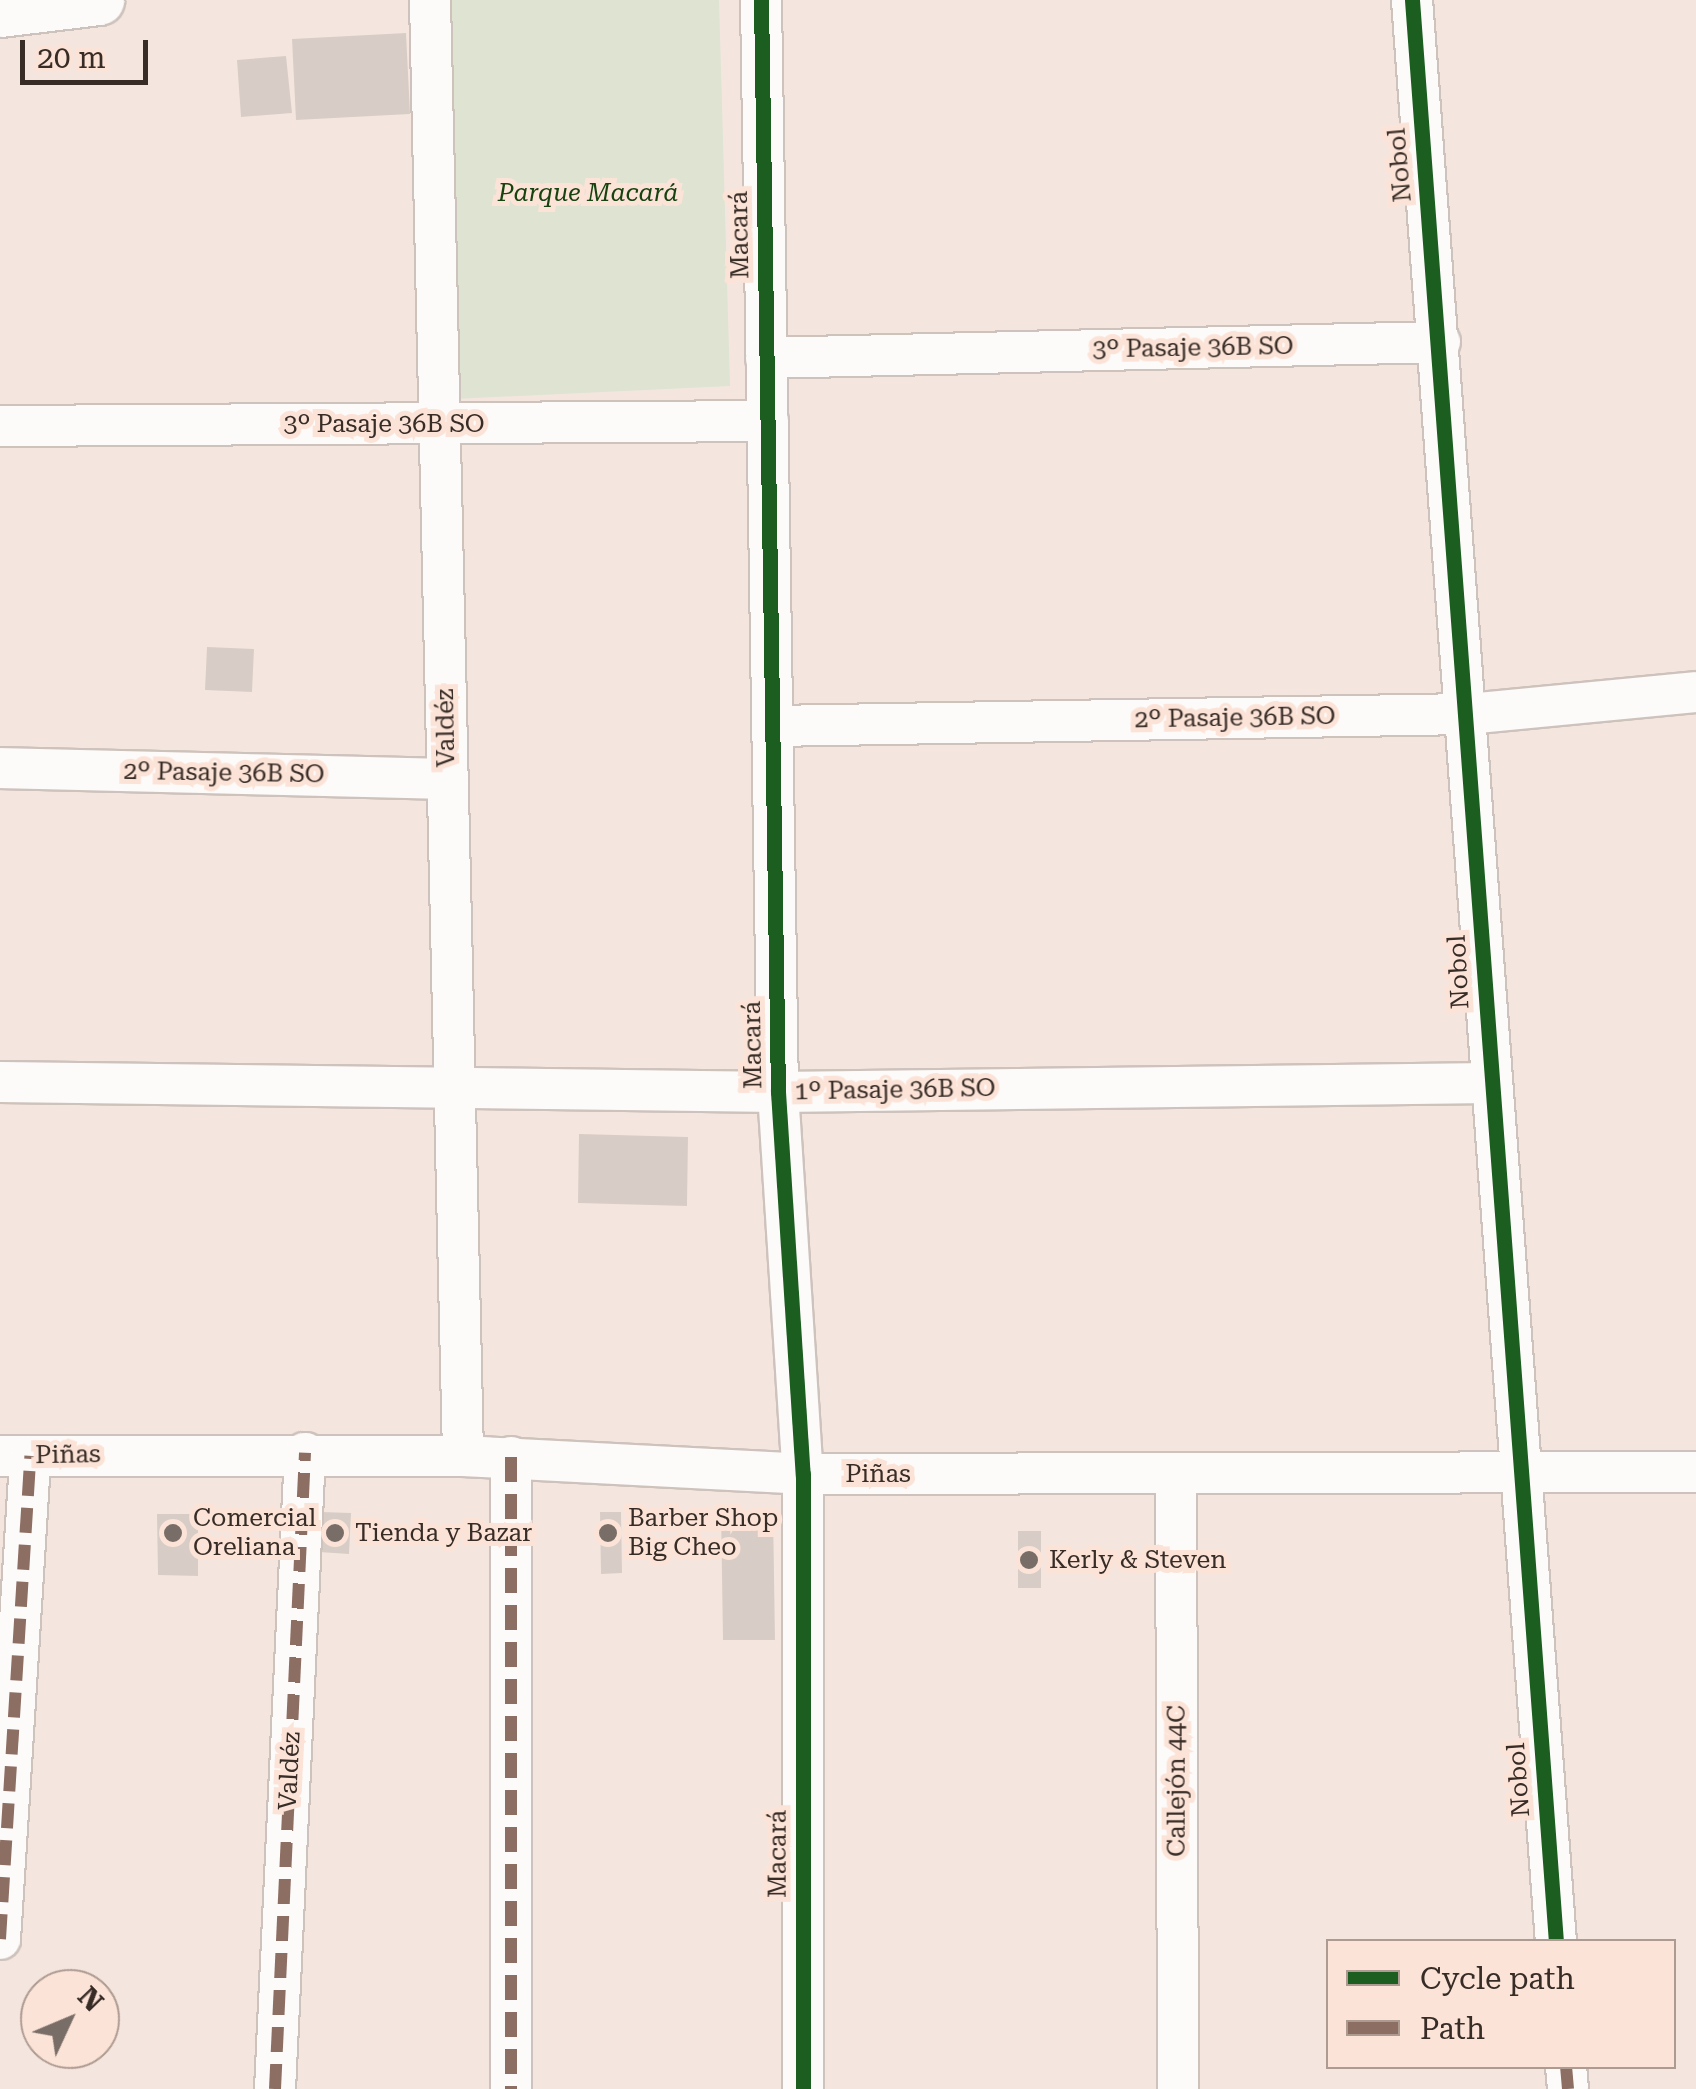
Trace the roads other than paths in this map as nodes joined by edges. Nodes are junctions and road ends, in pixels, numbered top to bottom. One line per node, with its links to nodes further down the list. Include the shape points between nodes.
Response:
1 (99, 0): 5 (street)
2 (430, 0): 9 (street, Valdéz)
3 (761, 0): 7 (street, Macará)
4 (1412, 0): 6 (street, Nobol)
5 (0, 12)
6 (1440, 342): 7 (street, 3º Pasaje 36B SO); 12 (street, Nobol)
7 (766, 358): 8 (street, Macará)
8 (768, 420): 9 (street, 3º Pasaje 36B SO); 13 (street, Macará)
9 (440, 424): 10 (street, 3º Pasaje 36B SO); 15 (street, Valdéz)
10 (0, 426)
11 (1696, 692): 12 (street, 2º Pasaje 36B SO)
12 (1468, 714): 13 (street, 2º Pasaje 36B SO); 17 (street, Nobol)
13 (772, 726): 19 (street, Macará)
14 (0, 768): 15 (street, 2º Pasaje 36B SO)
15 (448, 778): 18 (street, Valdéz)
16 (0, 1082): 18 (street, 1º Pasaje 36B SO)
17 (1490, 1084): 19 (street, 1º Pasaje 36B SO); 24 (street, Nobol)
18 (455, 1087): 19 (street, 1º Pasaje 36B SO); 22 (street, Valdéz)
19 (778, 1092): 27 (street, Macará)
20 (305, 1452): 21 (street, Piñas); 22 (street, Piñas); 30 (street, Valdéz)
21 (15, 1456): 28 (street)
22 (463, 1456): 23 (street, Piñas)
23 (511, 1457): 27 (street, Piñas); 31 (street)
24 (1520, 1468): 25 (street, Piñas); 26 (street, Piñas); 29 (street, Nobol)
25 (1696, 1472)
26 (1176, 1473): 27 (street, Piñas); 33 (street, Callejón 44C)
27 (802, 1474): 32 (street, Macará)
28 (0, 1939)
29 (1556, 1939)
30 (275, 2089)
31 (512, 2089)
32 (802, 2089)
33 (1178, 2089)

